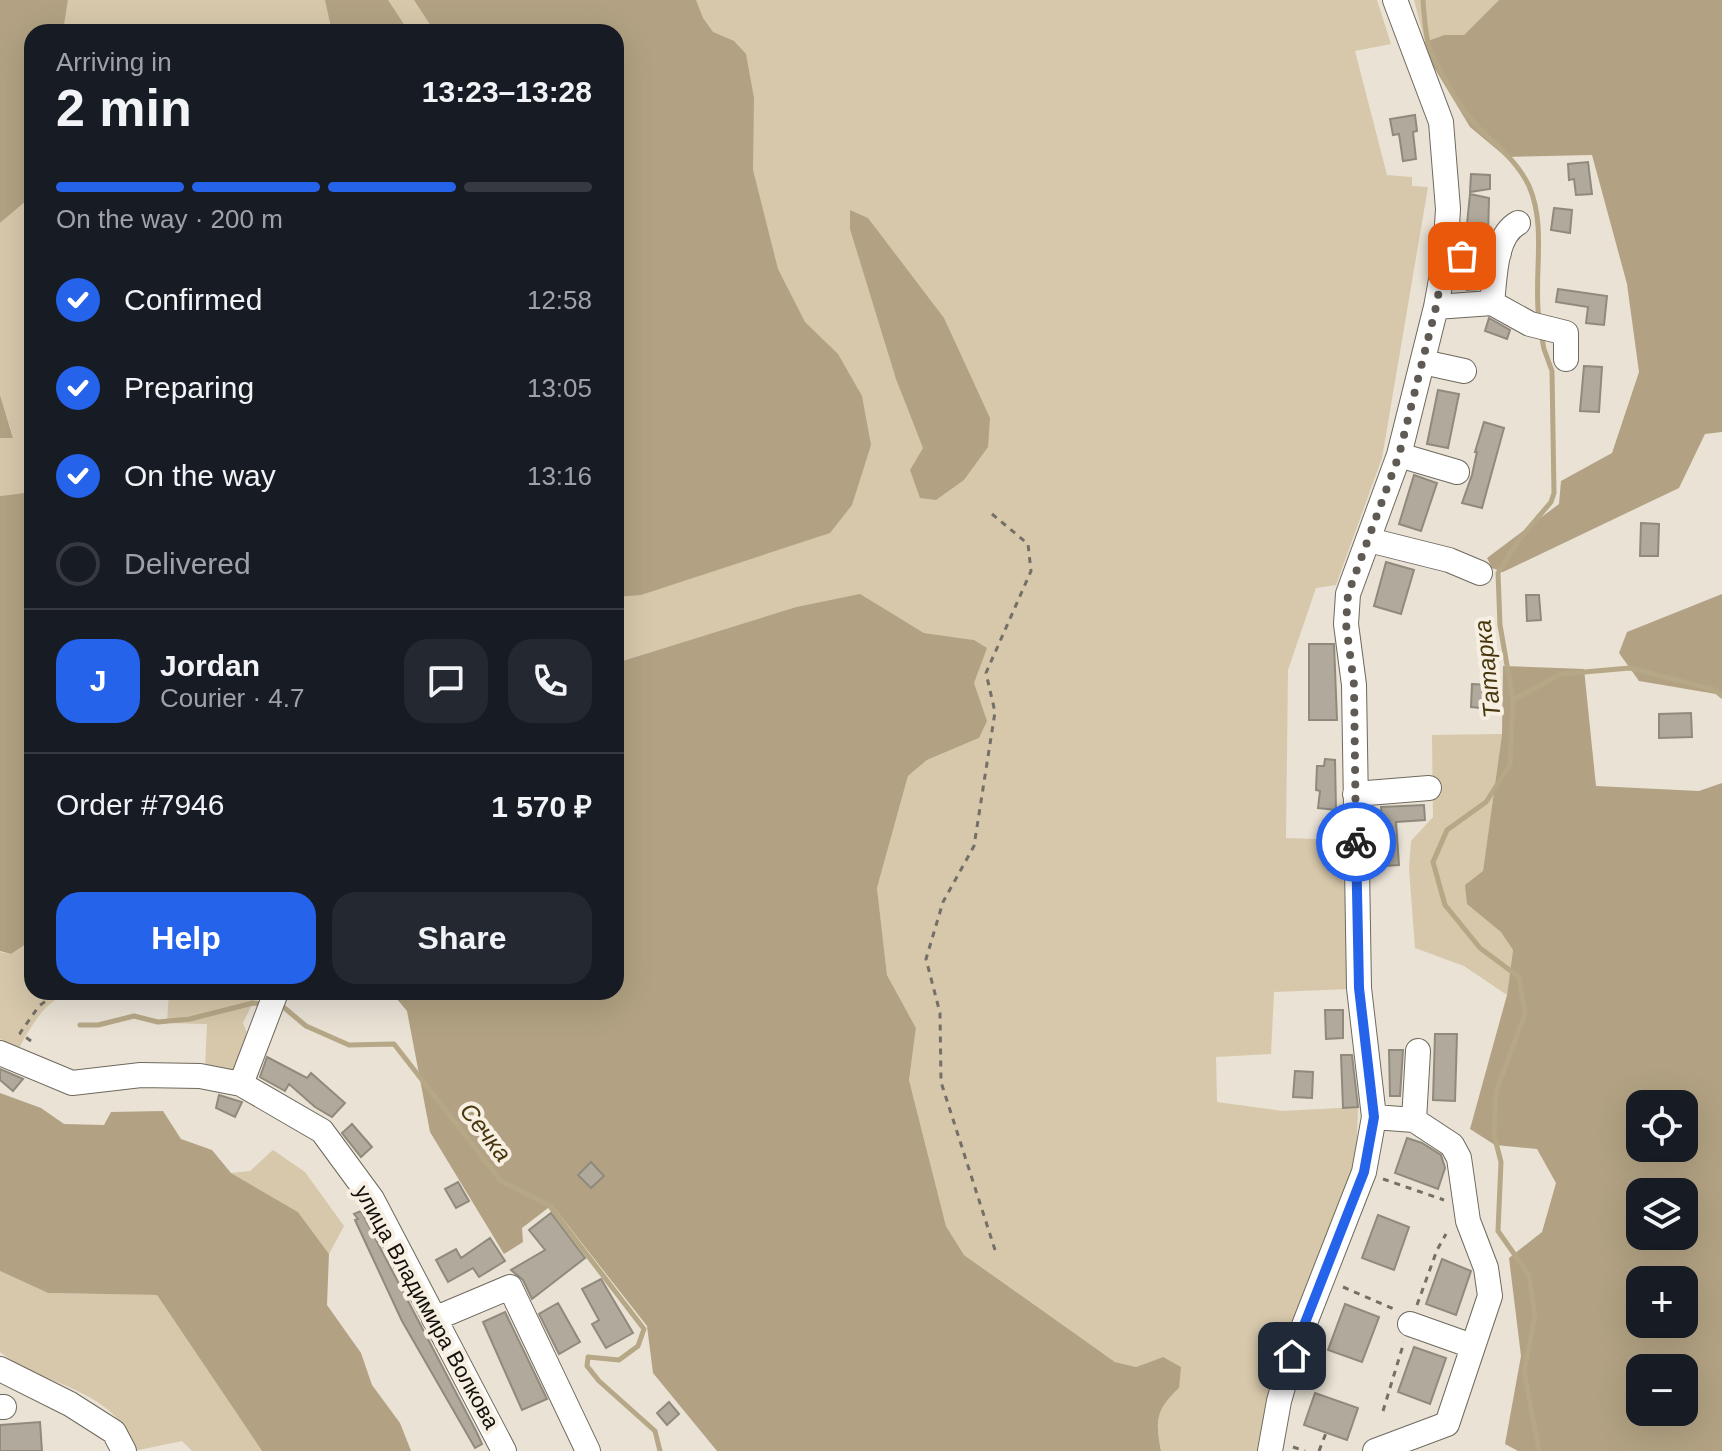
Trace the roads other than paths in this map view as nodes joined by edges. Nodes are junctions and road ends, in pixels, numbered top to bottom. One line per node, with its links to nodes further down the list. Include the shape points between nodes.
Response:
1 (1395, 0): 4 (street, via 1441,122 1448,209)
2 (1518, 223): 3 (street, via 1509,228)
3 (1499, 253): 4 (street); 5 (street)
4 (1445, 258): 6 (street)
5 (1492, 303): 6 (street); 7 (street, via 1530,324 1566,333)
6 (1436, 307): 8 (street)
7 (1566, 359)
8 (1423, 362): 9 (street); 10 (street)
9 (1464, 371)
10 (1399, 455): 11 (street); 12 (street)
11 (1457, 472)
12 (1369, 540): 13 (street); 15 (street, via 1348,594 1346,624 1354,685)
13 (1480, 573)
14 (1429, 788): 15 (street)
15 (1355, 794): 20 (street, via 1359,988)
16 (272, 1004): 19 (street)
17 (1418, 1051): 21 (street)
18 (0, 1053): 19 (street, улица Владимира Волкова, via 72,1083 141,1075 200,1076)
19 (241, 1084): 23 (street, улица Владимира Волкова, via 322,1131 372,1199)
20 (1374, 1117): 21 (street); 26 (street, via 1364,1172 1292,1356 1279,1401)
21 (1414, 1120): 24 (street, via 1452,1145 1459,1158 1468,1221 1486,1268 1490,1296)
22 (1405, 1318): 24 (street)
23 (434, 1319): 28 (street, улица Владимира Волкова); 29 (street, via 510,1287)
24 (1472, 1346): 30 (street, via 1447,1424)
25 (0, 1369): 27 (street, via 114,1432)
26 (1277, 1447)
27 (124, 1451)
28 (504, 1451)
29 (588, 1451)
30 (1375, 1451)

